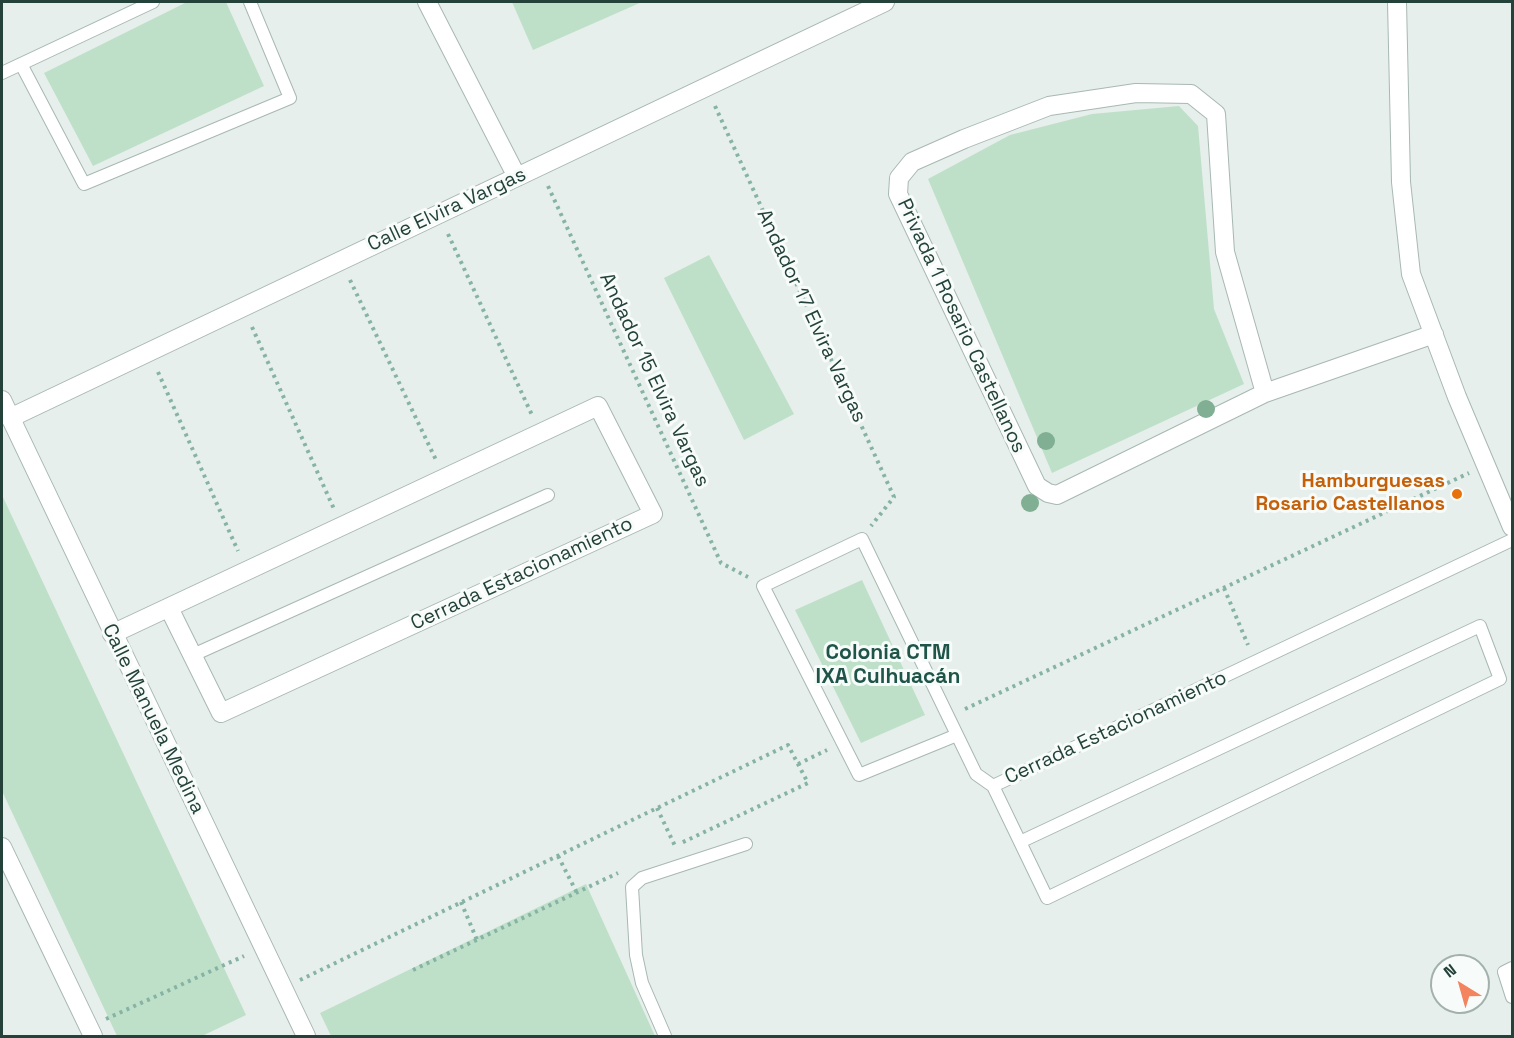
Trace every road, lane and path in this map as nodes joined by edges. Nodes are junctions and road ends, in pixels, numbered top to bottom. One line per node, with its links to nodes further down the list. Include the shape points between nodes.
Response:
1 (153, 2): 6 (lane)
2 (250, 2): 6 (lane, via 290,98 84,184)
3 (426, 2): 10 (street)
4 (885, 2): 8 (street, Calle Elvira Vargas)
5 (1397, 2): 14 (street, via 1401,182 1412,274)
6 (21, 64): 7 (lane)
7 (2, 73)
8 (705, 87): 9 (street, Calle Elvira Vargas); 25 (path, Andador 17 Elvira Vargas, via 894,497)
9 (539, 166): 10 (street, Calle Elvira Vargas); 28 (path, Andador 15 Elvira Vargas, via 721,562)
10 (517, 177): 11 (street, Calle Elvira Vargas)
11 (439, 214): 12 (street, Calle Elvira Vargas); 19 (path)
12 (340, 260): 13 (street, Calle Elvira Vargas); 21 (path)
13 (243, 307): 15 (street, Calle Elvira Vargas); 24 (path)
14 (1434, 334): 16 (street, Privada 1 Rosario Castellanos); 20 (street)
15 (149, 352): 18 (street, Calle Elvira Vargas); 27 (path)
16 (1265, 393): 16 (street, Privada 1 Rosario Castellanos, via 1225,252 1216,114 1191,94 1136,93 1049,106 912,162 899,178 898,194 1037,486 1048,493 1058,495)
17 (2, 400): 18 (street, Calle Manuela Medina)
18 (10, 418): 31 (street, Calle Manuela Medina)
19 (540, 434): 21 (street, Cerrada Estacionamiento); 32 (street, Cerrada Estacionamiento, via 598,406 653,514 221,713)
20 (1486, 465): 23 (street); 29 (path)
21 (444, 479): 24 (street, Cerrada Estacionamiento)
22 (548, 495): 32 (lane)
23 (1511, 518)
24 (342, 527): 27 (street, Cerrada Estacionamiento)
25 (862, 539): 28 (lane); 34 (lane)
26 (1512, 540): 33 (lane, Cerrada Estacionamiento)
27 (247, 571): 30 (street, Cerrada Estacionamiento)
28 (764, 586): 36 (lane)
29 (1224, 588): 33 (path); 34 (path)
30 (169, 608): 31 (street, Cerrada Estacionamiento); 32 (street, Cerrada Estacionamiento)
31 (112, 634): 47 (street, Calle Manuela Medina)
32 (193, 655)
33 (1256, 662): 37 (lane, Cerrada Estacionamiento)
34 (948, 717): 35 (lane)
35 (957, 735): 36 (lane, via 859,776); 37 (lane, via 976,774)
36 (842, 742): 38 (path, via 798,764 788,745)
37 (993, 786): 39 (lane, Cerrada Estacionamiento)
38 (657, 808): 42 (path); 43 (path)
39 (1020, 842): 39 (lane, Cerrada Estacionamiento, via 1047,898 1500,678 1480,626)
40 (746, 843): 43 (lane)
41 (2, 847): 51 (street)
42 (558, 856): 44 (path); 45 (path)
43 (684, 864): 53 (lane, via 642,878 632,887 642,983)
44 (577, 893)
45 (461, 902): 46 (path); 49 (path)
46 (477, 940)
47 (264, 947): 49 (street, Calle Manuela Medina); 51 (path)
48 (1512, 968): 50 (lane, via 1504,972)
49 (283, 988): 52 (street, Calle Manuela Medina)
50 (1512, 997)
51 (91, 1032)
52 (306, 1036)
53 (665, 1036)

